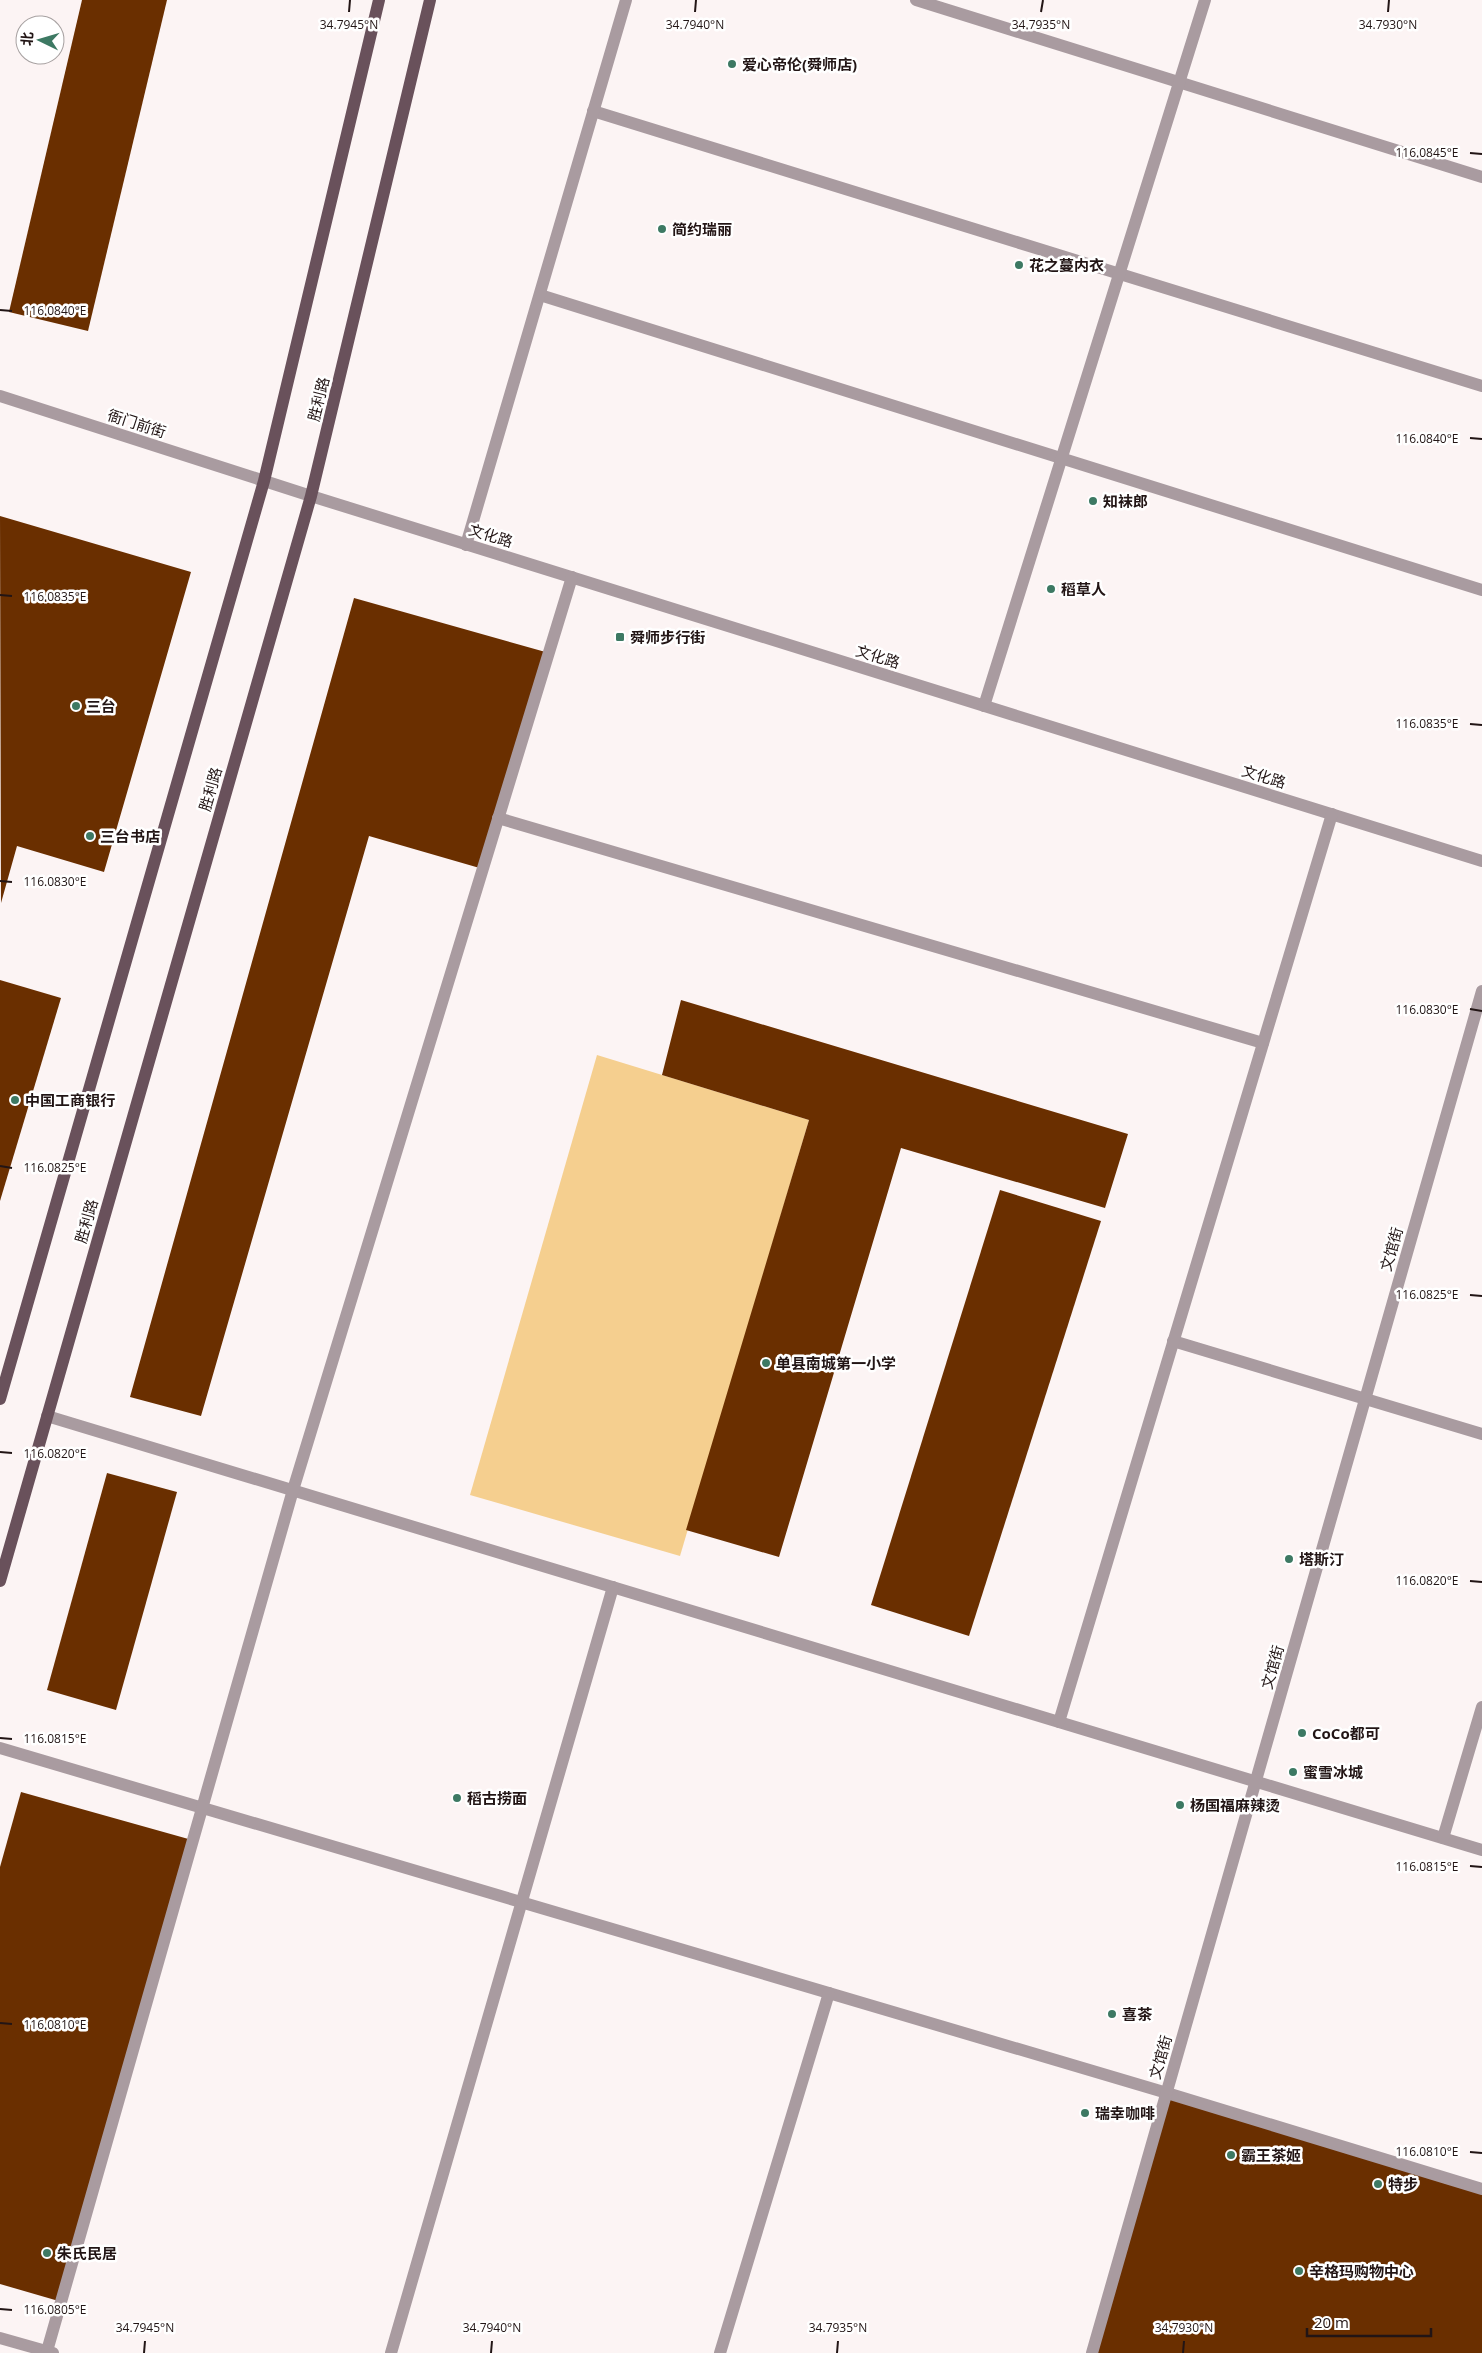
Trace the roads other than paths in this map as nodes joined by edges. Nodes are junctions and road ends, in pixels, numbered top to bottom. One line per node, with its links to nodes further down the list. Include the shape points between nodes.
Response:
1 (379, 0): 14 (main road)
2 (430, 0): 15 (main road, 胜利路)
3 (626, 0): 7 (street)
4 (916, 0): 6 (street)
5 (1205, 0): 6 (street)
6 (1179, 82): 8 (street); 9 (street)
7 (593, 111): 9 (street); 10 (street)
8 (1482, 177)
9 (1119, 274): 11 (street); 13 (street)
10 (540, 295): 13 (street); 16 (street)
11 (1482, 386)
12 (0, 396): 14 (street, 衙门前街)
13 (1061, 458): 18 (street); 19 (street)
14 (264, 481): 15 (street, 文化路); 26 (main road)
15 (311, 496): 16 (street, 文化路); 28 (main road, 胜利路)
16 (466, 545): 17 (street, 文化路)
17 (572, 577): 19 (street, 文化路); 21 (street)
18 (1482, 590)
19 (984, 706): 20 (street, 文化路)
20 (1332, 814): 22 (street, 文化路); 24 (street)
21 (498, 818): 24 (street); 30 (street)
22 (1482, 861)
23 (1482, 990): 27 (street, 文馆街)
24 (1263, 1043): 25 (street)
25 (1173, 1340): 27 (street); 34 (street)
26 (0, 1398)
27 (1365, 1399): 29 (street); 36 (street, 文馆街)
28 (47, 1416): 30 (street); 31 (main road, 胜利路)
29 (1482, 1434)
30 (292, 1490): 32 (street); 37 (street)
31 (0, 1581)
32 (613, 1587): 34 (street); 40 (street)
33 (1482, 1707): 38 (street)
34 (1059, 1722): 36 (street)
35 (0, 1748): 37 (street)
36 (1256, 1781): 38 (street); 42 (street, 文馆街)
37 (202, 1808): 40 (street); 45 (street)
38 (1443, 1838): 39 (street)
39 (1482, 1850)
40 (522, 1903): 41 (street); 46 (street)
41 (829, 1994): 42 (street); 47 (street)
42 (1167, 2093): 43 (street); 48 (street, 文馆街)
43 (1482, 2189)
44 (0, 2338): 45 (street)
45 (50, 2352)
46 (392, 2353)
47 (720, 2353)
48 (1092, 2353)

